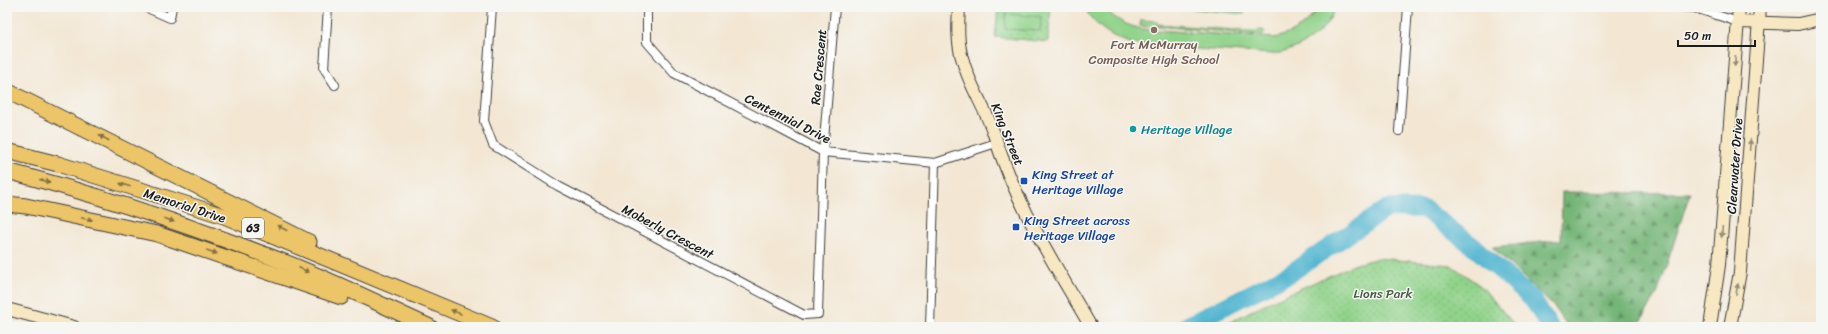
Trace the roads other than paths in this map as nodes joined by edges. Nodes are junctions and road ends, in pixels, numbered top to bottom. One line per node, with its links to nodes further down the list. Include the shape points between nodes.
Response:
1 (145, 7): 2 (street, via 170,18)
2 (172, 7)
3 (328, 7): 16 (street, via 324,68)
4 (492, 7): 21 (street, Moberly Crescent, via 484,121 493,145 558,186 804,316 818,314)
5 (647, 7): 21 (street, Centennial Drive, via 647,42 674,72)
6 (835, 7): 21 (street, Rae Crescent)
7 (959, 7): 19 (main road, King Street, via 958,38 963,62)
8 (1408, 7): 18 (street)
9 (1682, 7): 12 (street)
10 (1739, 7): 14 (main road, Clearwater Drive)
11 (1760, 7): 15 (main road, Clearwater Drive)
12 (1699, 8): 14 (street)
13 (1821, 19): 15 (main road, via 1798,24)
14 (1738, 22): 15 (main road); 33 (main road, Clearwater Drive, one-way to 33, via 1719,265)
15 (1759, 23): 34 (main road, Clearwater Drive, one-way to 15, via 1740,272)
16 (335, 85)
17 (7, 91): 25 (highway, one-way to 17)
18 (1399, 131)
19 (996, 143): 22 (street, Centennial Drive); 32 (main road, King Street, via 1034,227)
20 (7, 151): 25 (highway, Memorial Drive / 63, one-way to 20, via 224,216 58,164)
21 (823, 152): 22 (street, Centennial Drive)
22 (936, 163): 31 (street)
23 (7, 171): 29 (highway, Memorial Drive / 63, one-way to 29, via 160,216 293,266)
24 (7, 204): 28 (highway, one-way to 28, via 157,234)
25 (417, 296): 30 (highway, Memorial Drive / 63, one-way to 25)
26 (7, 309): 27 (main road)
27 (74, 327)
28 (427, 327)
29 (430, 327)
30 (492, 327)
31 (930, 327)
32 (1091, 327)
33 (1710, 327)
34 (1730, 327)

